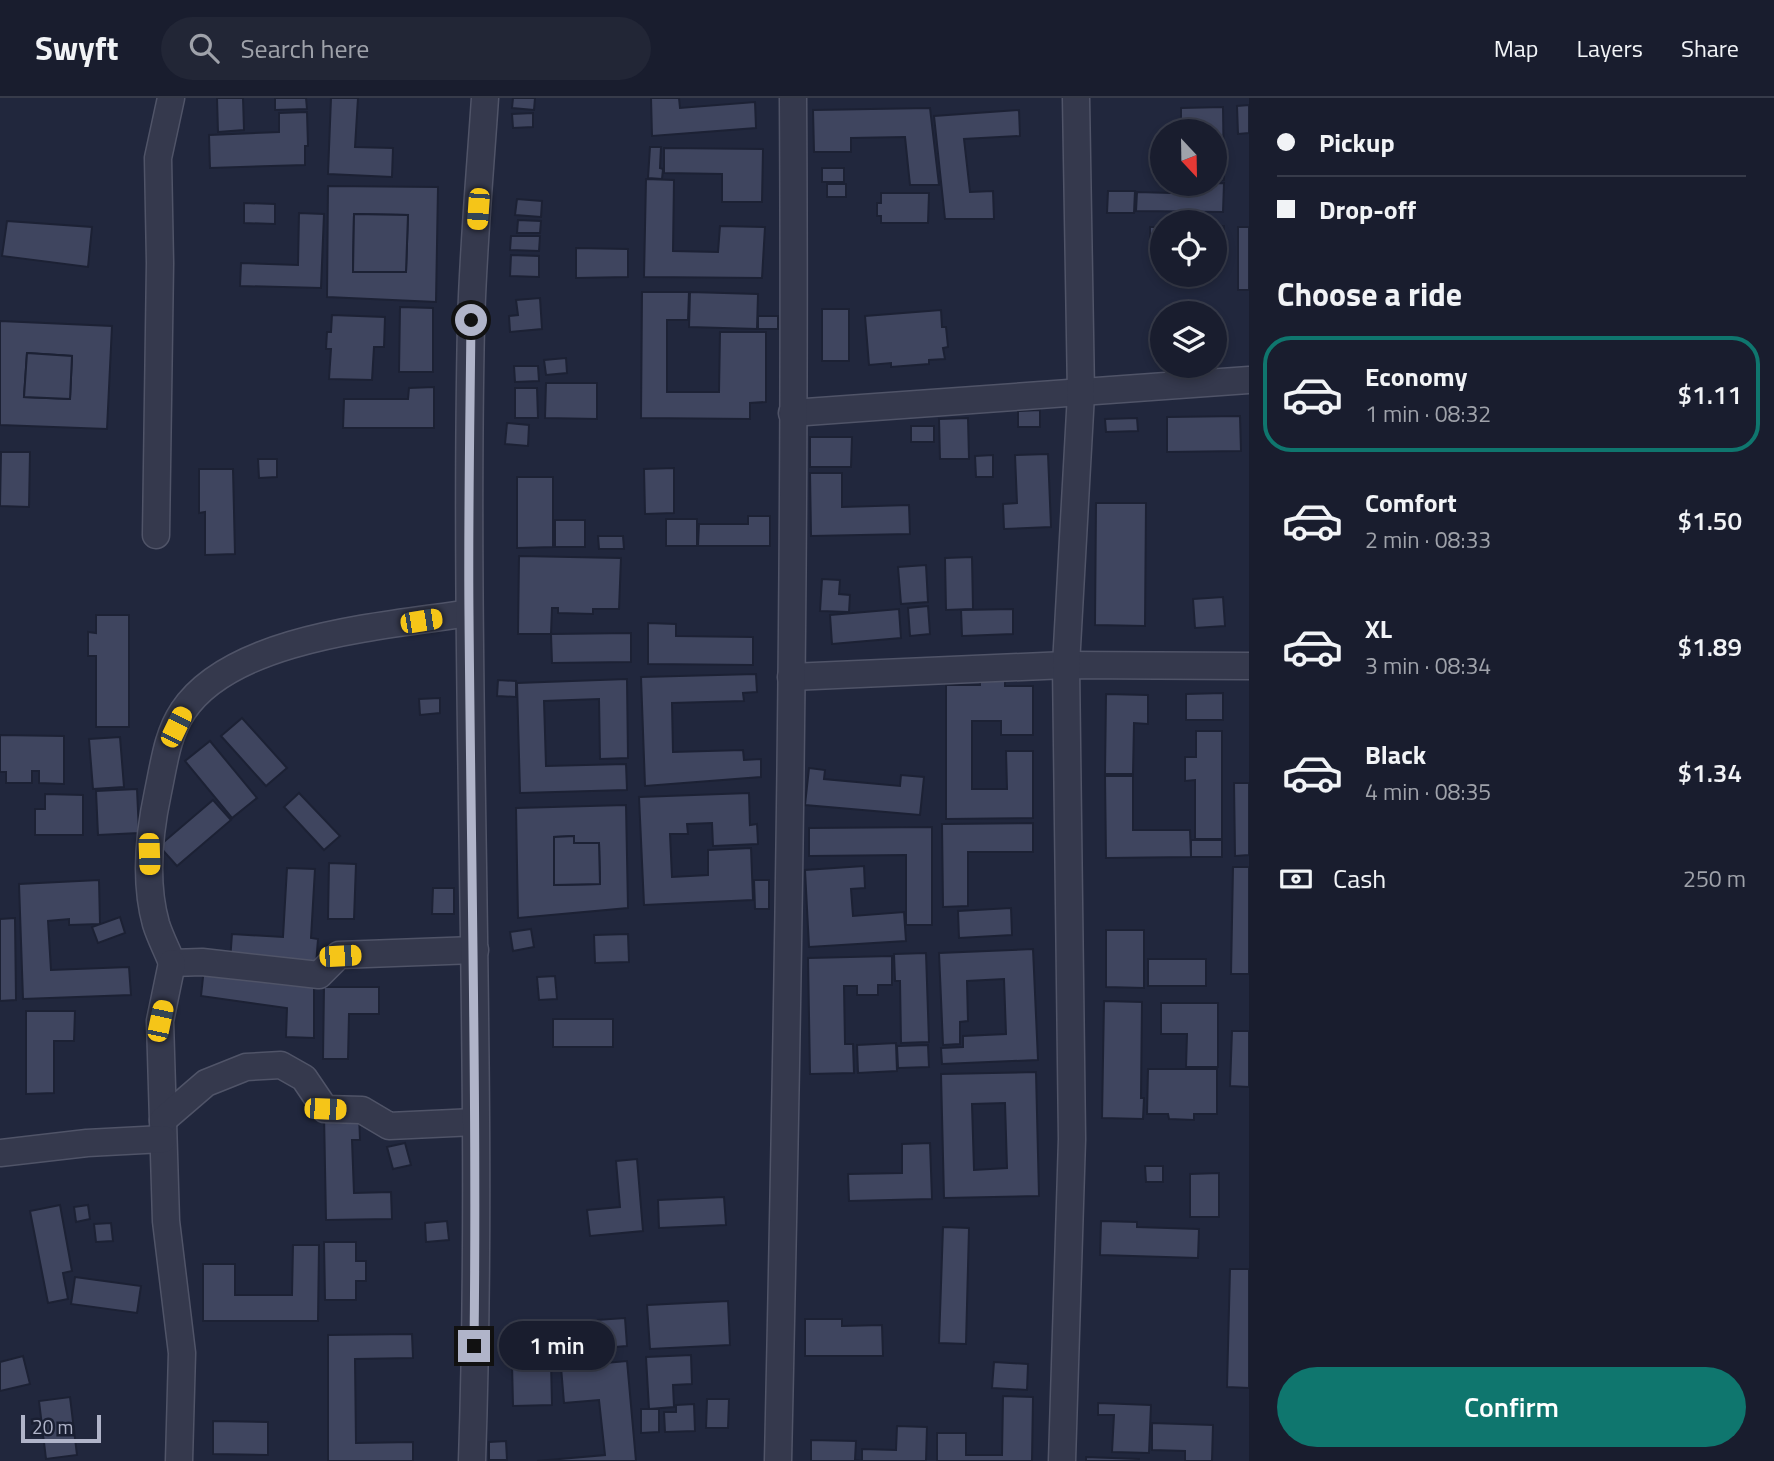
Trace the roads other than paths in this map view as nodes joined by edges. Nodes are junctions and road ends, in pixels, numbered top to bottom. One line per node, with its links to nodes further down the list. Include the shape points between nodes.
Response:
1 (171, 98): 8 (street, via 158,158)
2 (485, 98): 9 (street, via 471,320)
3 (793, 98): 7 (street)
4 (1076, 98): 6 (street)
5 (1249, 380): 6 (street)
6 (1081, 394): 7 (street); 10 (street)
7 (792, 413): 12 (street)
8 (156, 535)
9 (469, 613): 13 (street); 14 (street, via 305,641 258,655 211,681 184,711 168,743 149,854 156,923)
10 (1066, 665): 11 (street); 12 (street); 21 (street, via 1072,1139)
11 (1249, 666)
12 (791, 677): 20 (street)
13 (475, 950): 14 (street, via 340,956 319,975 202,962); 15 (street)
14 (172, 964): 16 (street, via 160,1021)
15 (475, 1122): 16 (street, via 389,1126 362,1110 325,1109 304,1078 281,1065 246,1067 206,1083); 19 (street)
16 (163, 1130): 17 (street); 18 (street, via 166,1221 181,1353)
17 (0, 1153)
18 (179, 1461)
19 (472, 1461)
20 (778, 1461)
21 (1062, 1461)

